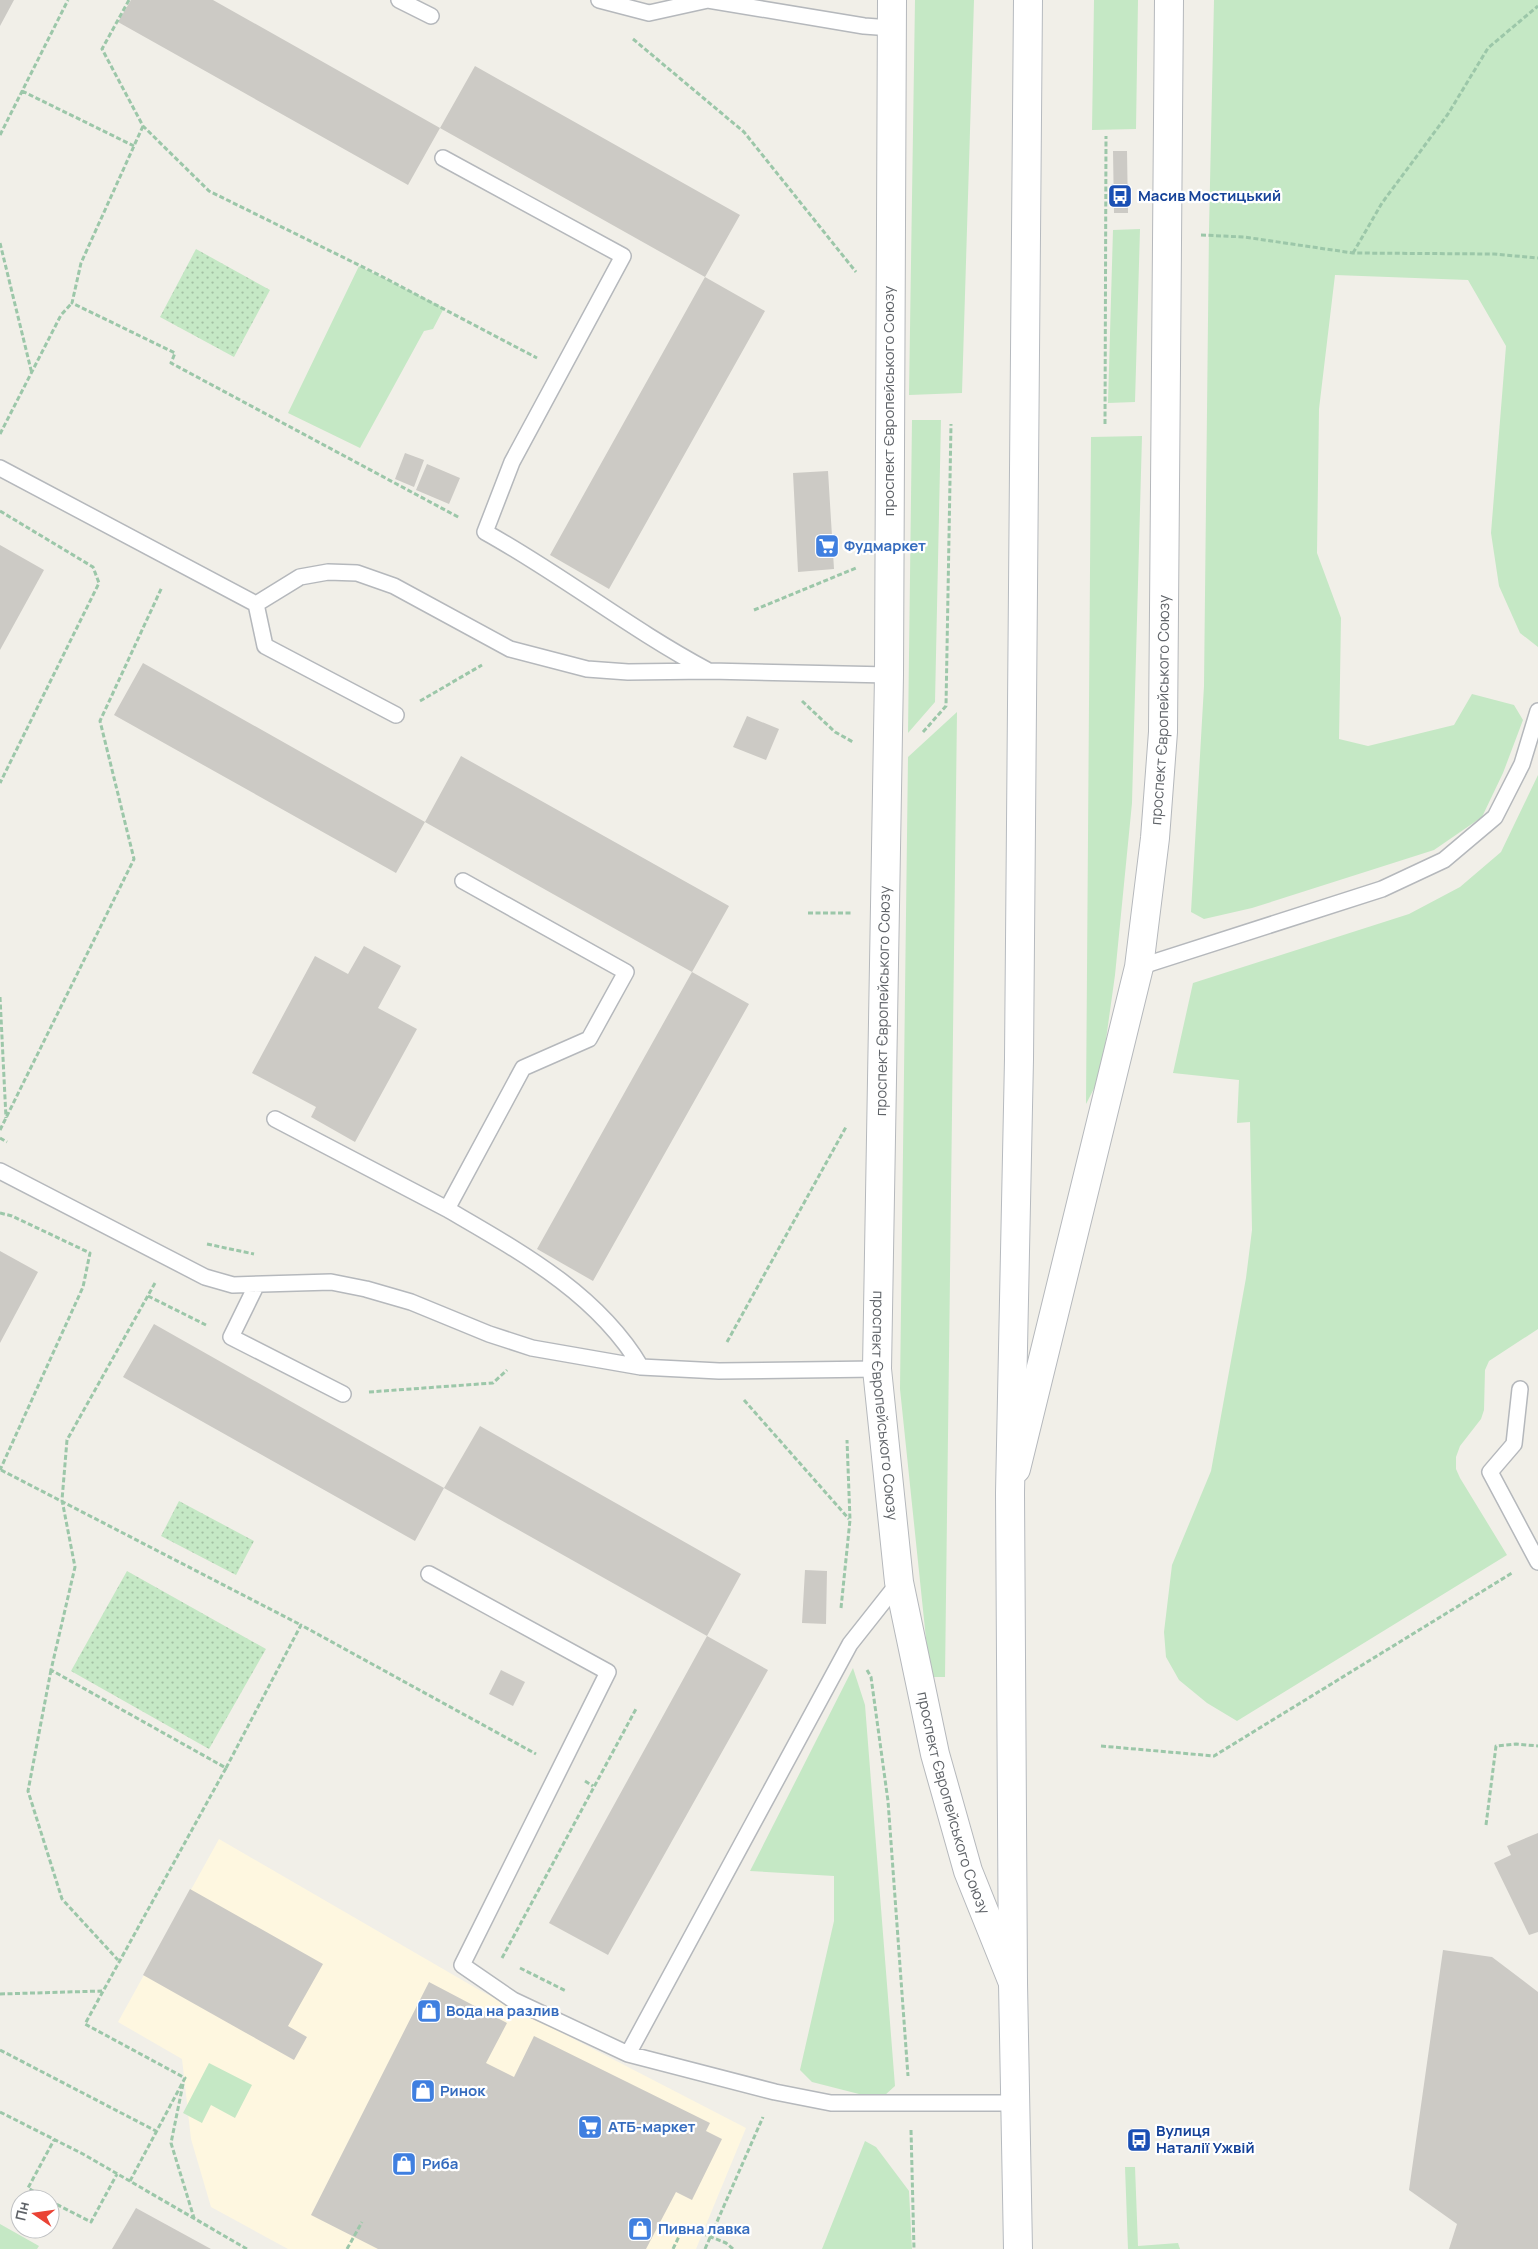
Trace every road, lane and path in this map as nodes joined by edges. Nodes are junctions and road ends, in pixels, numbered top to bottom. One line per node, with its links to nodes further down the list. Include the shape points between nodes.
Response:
1 (68, 0): 12 (path)
2 (129, 0): 13 (path, via 102,50)
3 (399, 0): 9 (lane)
4 (599, 0): 10 (lane, via 649,14 708,0)
5 (892, 0): 10 (street, проспект Європейського Союзу)
6 (1028, 0): 73 (street, проспект Європейського Союзу, via 1020,1039)
7 (1170, 0): 48 (street, проспект Європейського Союзу, via 1163,732 1155,838)
8 (1538, 6): 20 (path, via 1488,48 1448,114 1382,204)
9 (432, 16)
10 (891, 28): 39 (street, проспект Європейського Союзу)
11 (629, 36): 22 (path, via 744,132)
12 (22, 91): 14 (path); 16 (path)
13 (143, 126): 16 (path); 24 (path, via 209,191)
14 (0, 135)
15 (1106, 136): 27 (path)
16 (134, 146): 23 (path, via 81,263)
17 (444, 158): 24 (lane, via 624,256)
18 (1198, 234): 20 (path, via 1244,237)
19 (0, 243): 25 (path)
20 (1353, 253): 21 (path, via 1494,254)
21 (1538, 258)
22 (859, 276)
23 (72, 303): 25 (path, via 61,315); 31 (path, via 174,353 171,363)
24 (562, 371): 31 (lane, via 512,462)
25 (32, 375): 28 (path)
26 (951, 424): 42 (path, via 946,706)
27 (1105, 424)
28 (0, 434)
29 (0, 468): 32 (lane)
30 (0, 511): 44 (path, via 93,567 99,583)
31 (485, 532): 37 (lane, via 534,559)
32 (174, 561): 34 (lane); 51 (path, via 100,721 134,859)
33 (857, 568): 35 (path)
34 (256, 604): 36 (lane, via 300,577 328,572 357,572 394,586); 41 (lane, via 265,646)
35 (754, 610)
36 (510, 649): 37 (lane, via 587,669); 41 (path)
37 (709, 671): 38 (lane)
38 (767, 672): 39 (lane); 43 (path, via 835,732)
39 (888, 675): 68 (street, проспект Європейського Союзу)
40 (1538, 711): 48 (lane, via 1522,764 1495,817 1444,860 1382,889)
41 (396, 715)
42 (922, 734)
43 (856, 744)
44 (0, 783)
45 (463, 881): 57 (lane, via 626,972 589,1039 523,1068)
46 (808, 913): 47 (path)
47 (854, 913)
48 (1139, 967): 73 (street, проспект Європейського Союзу)
49 (0, 997): 51 (path)
50 (275, 1118): 57 (lane)
51 (6, 1119): 53 (path)
52 (849, 1122): 65 (path)
53 (0, 1130)
54 (0, 1138): 55 (path)
55 (8, 1143)
56 (0, 1171): 61 (lane)
57 (447, 1209): 67 (lane, via 526,1255 599,1310)
58 (0, 1213): 72 (path, via 90,1253 83,1287)
59 (206, 1243): 60 (path)
60 (256, 1255)
61 (168, 1258): 62 (lane, via 205,1278 233,1285); 63 (path)
62 (256, 1286): 64 (lane); 66 (lane, via 331,1282 366,1289 411,1302 488,1334)
63 (148, 1296): 64 (path); 74 (path, via 67,1440)
64 (231, 1338): 71 (lane)
65 (725, 1346)
66 (532, 1348): 67 (lane); 71 (path, via 492,1383)
67 (641, 1367): 69 (lane)
68 (877, 1369): 69 (lane); 78 (street, проспект Європейського Союзу)
69 (719, 1371): 75 (path)
70 (1520, 1389): 76 (lane, via 1514,1444 1490,1472)
71 (343, 1394)
72 (0, 1470): 74 (path)
73 (1010, 1493): 91 (street, проспект Європейського Союзу)
74 (62, 1500): 79 (path); 80 (path, via 75,1567)
75 (850, 1520)
76 (1537, 1560): 82 (path, via 1214,1756)
77 (429, 1574): 85 (lane, via 608,1672)
78 (898, 1582): 91 (street, проспект Європейського Союзу, via 935,1754 965,1862); 96 (lane, via 850,1644)
79 (301, 1625): 84 (path); 85 (path)
80 (51, 1670): 84 (path); 88 (path, via 28,1791 62,1899)
81 (637, 1708): 86 (path)
82 (1101, 1746)
83 (1538, 1746): 87 (path, via 1496,1746)
84 (226, 1768): 88 (path)
85 (560, 1768): 86 (path); 96 (lane, via 462,1966 513,2000)
86 (594, 1786): 89 (path, via 502,1958)
87 (1486, 1824)
88 (118, 1960): 92 (path)
89 (510, 1963)
90 (519, 1967): 94 (path)
91 (1013, 1983): 98 (street, проспект Європейського Союзу)
92 (102, 1991): 93 (path); 97 (path, via 85,2024)
93 (0, 1994)
94 (572, 1994)
95 (0, 2050): 101 (path)
96 (628, 2054): 98 (lane, via 775,2092 831,2102)
97 (185, 2078): 101 (path); 107 (path, via 170,2143)
98 (1016, 2103): 115 (street, проспект Європейського Союзу)
99 (0, 2112): 102 (path)
100 (756, 2130): 109 (path)
101 (156, 2131): 104 (path)
102 (54, 2140): 103 (path); 105 (path)
103 (117, 2174): 104 (path); 106 (path, via 91,2222)
104 (130, 2181): 107 (path)
105 (30, 2189)
106 (60, 2206)
107 (194, 2218): 110 (path)
108 (362, 2222): 111 (path)
109 (710, 2237): 112 (path, via 684,2226); 113 (path); 114 (path)
110 (247, 2249)
111 (347, 2249)
112 (673, 2249)
113 (705, 2249)
114 (733, 2249)
115 (1018, 2249)

